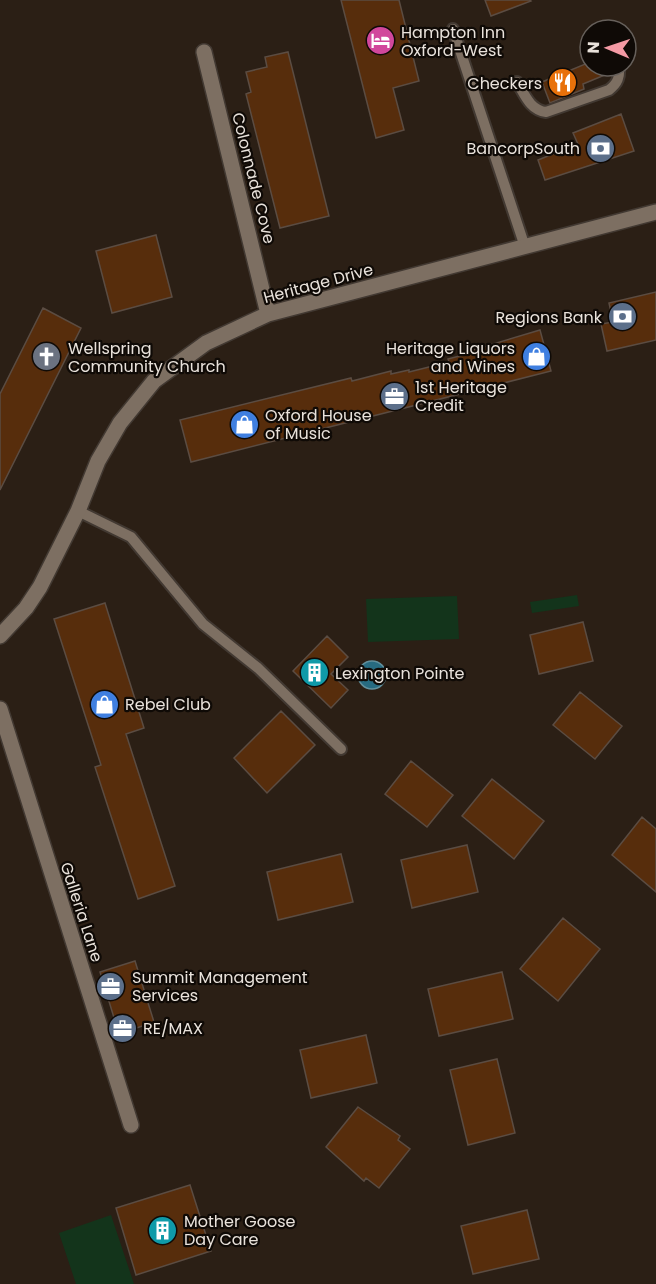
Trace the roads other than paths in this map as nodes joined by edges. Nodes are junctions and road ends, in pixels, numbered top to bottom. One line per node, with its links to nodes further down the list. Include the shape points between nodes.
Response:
1 (453, 29): 6 (lane)
2 (204, 52): 7 (street, Colonnade Cove)
3 (618, 78): 4 (lane, via 609,90 546,112 531,105)
4 (517, 82)
5 (656, 212): 6 (street, Heritage Drive)
6 (525, 248): 7 (street, Heritage Drive)
7 (268, 314): 8 (street, Heritage Drive, via 206,343 154,381 120,423 98,461)
8 (78, 511): 9 (street, Heritage Drive, via 40,587 26,609); 11 (lane, via 131,537 203,624 258,668)
9 (0, 636)
10 (0, 709): 12 (street, Galleria Lane)
11 (341, 749)
12 (131, 1125)

